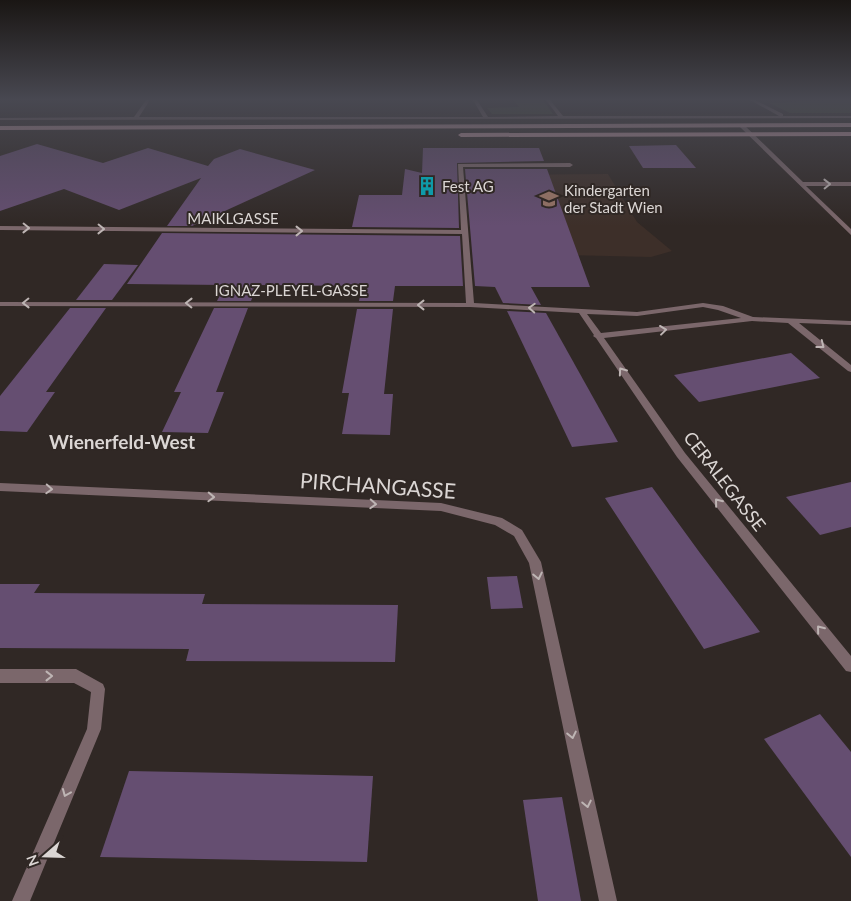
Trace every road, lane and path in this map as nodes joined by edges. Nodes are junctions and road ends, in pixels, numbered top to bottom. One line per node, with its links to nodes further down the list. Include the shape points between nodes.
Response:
1 (759, 142): 3 (street)
2 (570, 165): 6 (street, via 460,165)
3 (802, 184): 4 (street, one-way to 4); 7 (street)
4 (851, 184)
5 (0, 228): 6 (street, MAIKLGASSE, one-way to 6)
6 (466, 232): 9 (street)
7 (851, 233)
8 (0, 304): 9 (street, IGNAZ-PLEYEL-GASSE, one-way to 8)
9 (470, 305): 10 (street, IGNAZ-PLEYEL-GASSE, one-way to 9)
10 (581, 310): 11 (street, IGNAZ-PLEYEL-GASSE, via 637,314 703,306); 14 (street, CERALEGASSE)
11 (752, 319): 12 (street); 14 (street, one-way to 11)
12 (791, 321): 13 (street); 15 (street, one-way to 15)
13 (851, 323)
14 (597, 336): 17 (street, CERALEGASSE, one-way to 14, via 681,455)
15 (851, 369)
16 (0, 487): 20 (street, PIRCHANGASSE, one-way to 20, via 441,507 498,521 518,533 535,562)
17 (851, 666)
18 (0, 676): 19 (street, one-way to 19, via 76,676 98,689 94,729)
19 (21, 901)
20 (608, 901)

